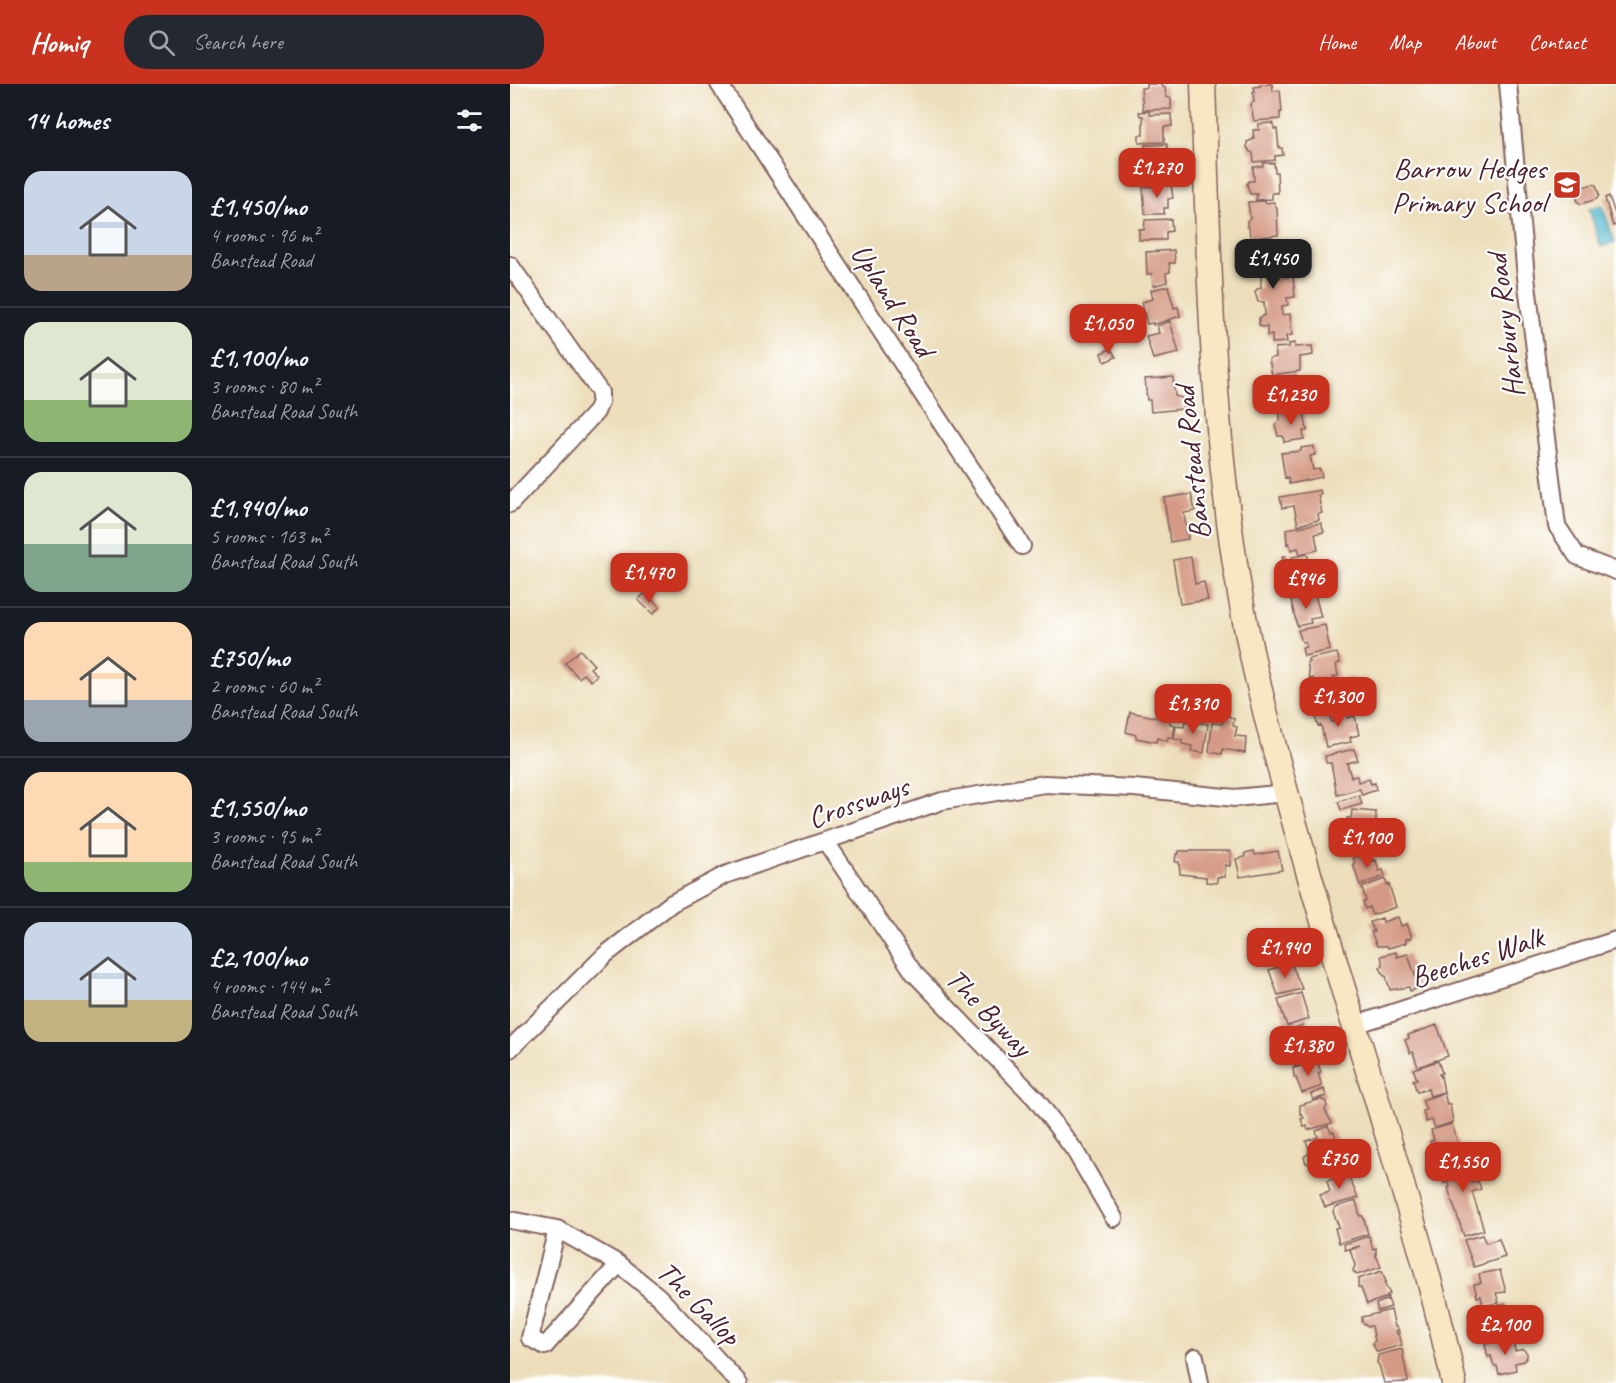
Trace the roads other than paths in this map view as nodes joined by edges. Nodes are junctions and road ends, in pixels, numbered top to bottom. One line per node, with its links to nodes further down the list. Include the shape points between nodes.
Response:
1 (718, 84): 6 (street, Upland Road)
2 (1203, 84): 8 (street, Banstead Road, via 1212,350 1223,477 1239,588)
3 (1508, 84): 7 (street, Harbury Road, via 1526,277 1557,526 1577,556)
4 (510, 265): 5 (street, via 600,392 596,412)
5 (510, 504)
6 (1022, 546)
7 (1616, 571)
8 (1287, 793): 9 (street, Crossways, via 1235,798 1045,784 942,801); 11 (street, Banstead Road)
9 (826, 842): 12 (street, Crossways, via 725,875 672,903 605,955); 13 (street, The Byway, via 914,973 1036,1099 1075,1151)
10 (1616, 940): 11 (street, Beeches Walk)
11 (1355, 1025): 20 (street, Banstead Road, via 1419,1242)
12 (510, 1049)
13 (1114, 1218)
14 (510, 1220): 15 (street, The Gallop)
15 (557, 1228): 16 (street, The Gallop); 16 (street, The Gallop, via 530,1338 545,1346)
16 (619, 1264): 18 (street, The Gallop, via 659,1297)
17 (1195, 1357): 19 (street)
18 (739, 1383)
19 (1200, 1383)
20 (1454, 1383)

